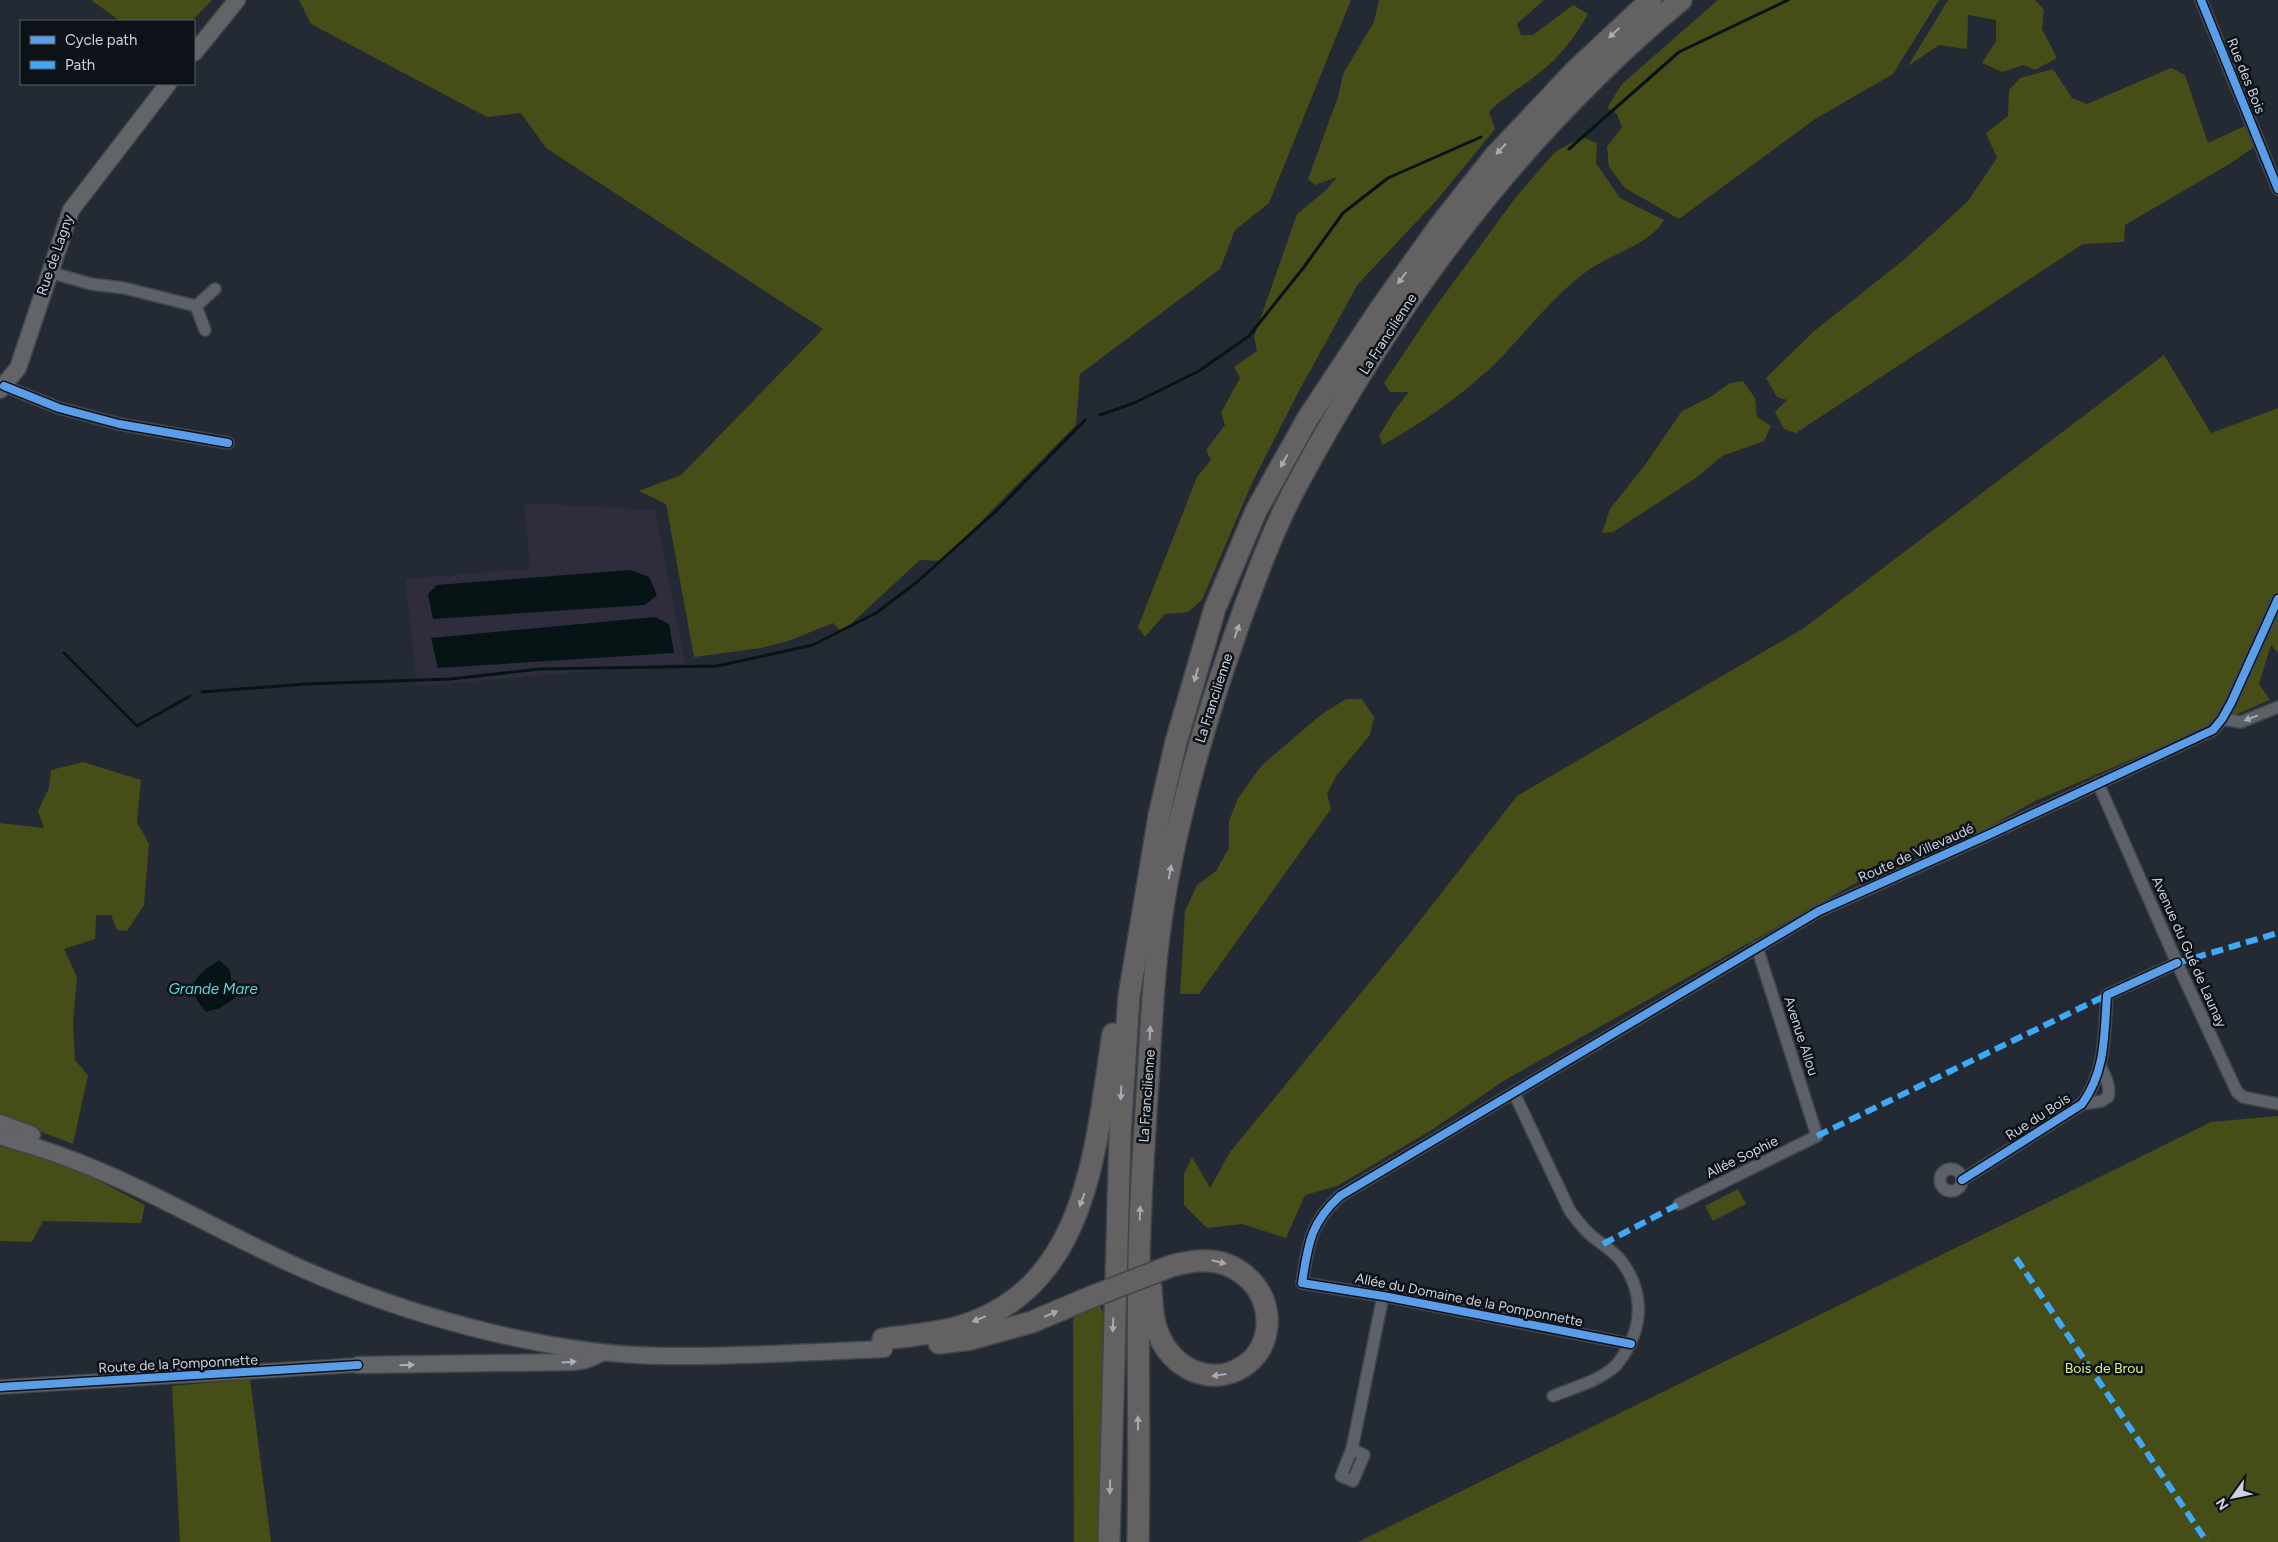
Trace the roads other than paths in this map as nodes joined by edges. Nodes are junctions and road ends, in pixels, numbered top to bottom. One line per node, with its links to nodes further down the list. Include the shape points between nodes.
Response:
1 (237, 0): 5 (main road)
2 (1650, 0): 19 (highway, La Francilienne, one-way to 19, via 1574,71 1456,202 1308,418 1256,511 1215,608 1176,742 1158,816)
3 (1681, 0): 31 (highway, La Francilienne, one-way to 3, via 1160,927 1176,836 1193,766 1255,580 1298,482 1390,330 1455,236 1587,85)
4 (2201, 0): 7 (street, Rue des Bois)
5 (195, 52)
6 (167, 85): 8 (main road, Rue de Lagny, via 81,194 71,210)
7 (2278, 189)
8 (49, 272): 10 (street); 12 (main road, Rue de Lagny, via 18,368)
9 (215, 289): 10 (street)
10 (196, 306): 11 (street)
11 (204, 330)
12 (2, 388): 13 (street, via 58,408 119,424)
13 (228, 443)
14 (2278, 599): 16 (street, Route de Villevaudé)
15 (2278, 707): 16 (street, one-way to 16, via 2241,722)
16 (2222, 719): 17 (street, Route de Villevaudé, via 2213,730 2200,737)
17 (2098, 783): 18 (street, Route de Villevaudé, via 1819,911); 20 (street, Avenue du Gué de Launay)
18 (1757, 947): 22 (street, Route de Villevaudé); 27 (street, Avenue Allou)
19 (1134, 957): 35 (highway, one-way to 35, via 1122,973 1094,1153 1084,1195 1071,1229 1058,1251 1033,1284 997,1310 956,1328); 42 (highway, La Francilienne, one-way to 42, via 1122,1081)
20 (2177, 963): 21 (street, Rue du Bois, via 2107,995); 24 (street, Avenue du Gué de Launay, via 2237,1092 2243,1098)
21 (2101, 1067): 23 (street, Rue du Bois, via 2093,1090); 23 (street, Rue du Bois, via 2110,1091 2108,1097)
22 (1514, 1093): 32 (street, Route de Villevaudé, via 1340,1196 1326,1209 1308,1242); 36 (street, via 1570,1211 1593,1237 1616,1255 1632,1280 1639,1312)
23 (2082, 1104): 28 (street, Rue du Bois)
24 (2278, 1104)
25 (0, 1123): 29 (main road, via 69,1149)
26 (0, 1136): 29 (main road, via 63,1156)
27 (1818, 1136): 30 (street, Allée Sophie)
28 (1962, 1180)
29 (125, 1183): 34 (main road, via 318,1276 391,1303)
30 (1679, 1204)
31 (1138, 1261): 35 (highway, one-way to 31, bridge, via 971,1339 1002,1331 1032,1322 1091,1297 1172,1266 1193,1260 1218,1261 1243,1273 1260,1292 1266,1310 1267,1330 1259,1351 1244,1367 1223,1375 1208,1376 1181,1366 1158,1333 1153,1316 1151,1283); 43 (highway, La Francilienne, one-way to 31)
32 (1302, 1283): 33 (street, Allée du Domaine de la Pomponnette)
33 (1383, 1296): 36 (street, Allée du Domaine de la Pomponnette); 41 (street, Allée du Domaine de la Pomponnette)
34 (496, 1332): 35 (main road, via 662,1347); 37 (main road, via 540,1343)
35 (884, 1344): 37 (main road, via 750,1355 660,1356)
36 (1631, 1344): 40 (street, via 1615,1368)
37 (604, 1352): 38 (main road, one-way to 37, via 572,1362)
38 (358, 1366): 39 (street, Route de la Pomponnette)
39 (0, 1387)
40 (1553, 1396)
41 (1352, 1449)
42 (1109, 1542)
43 (1138, 1542)

